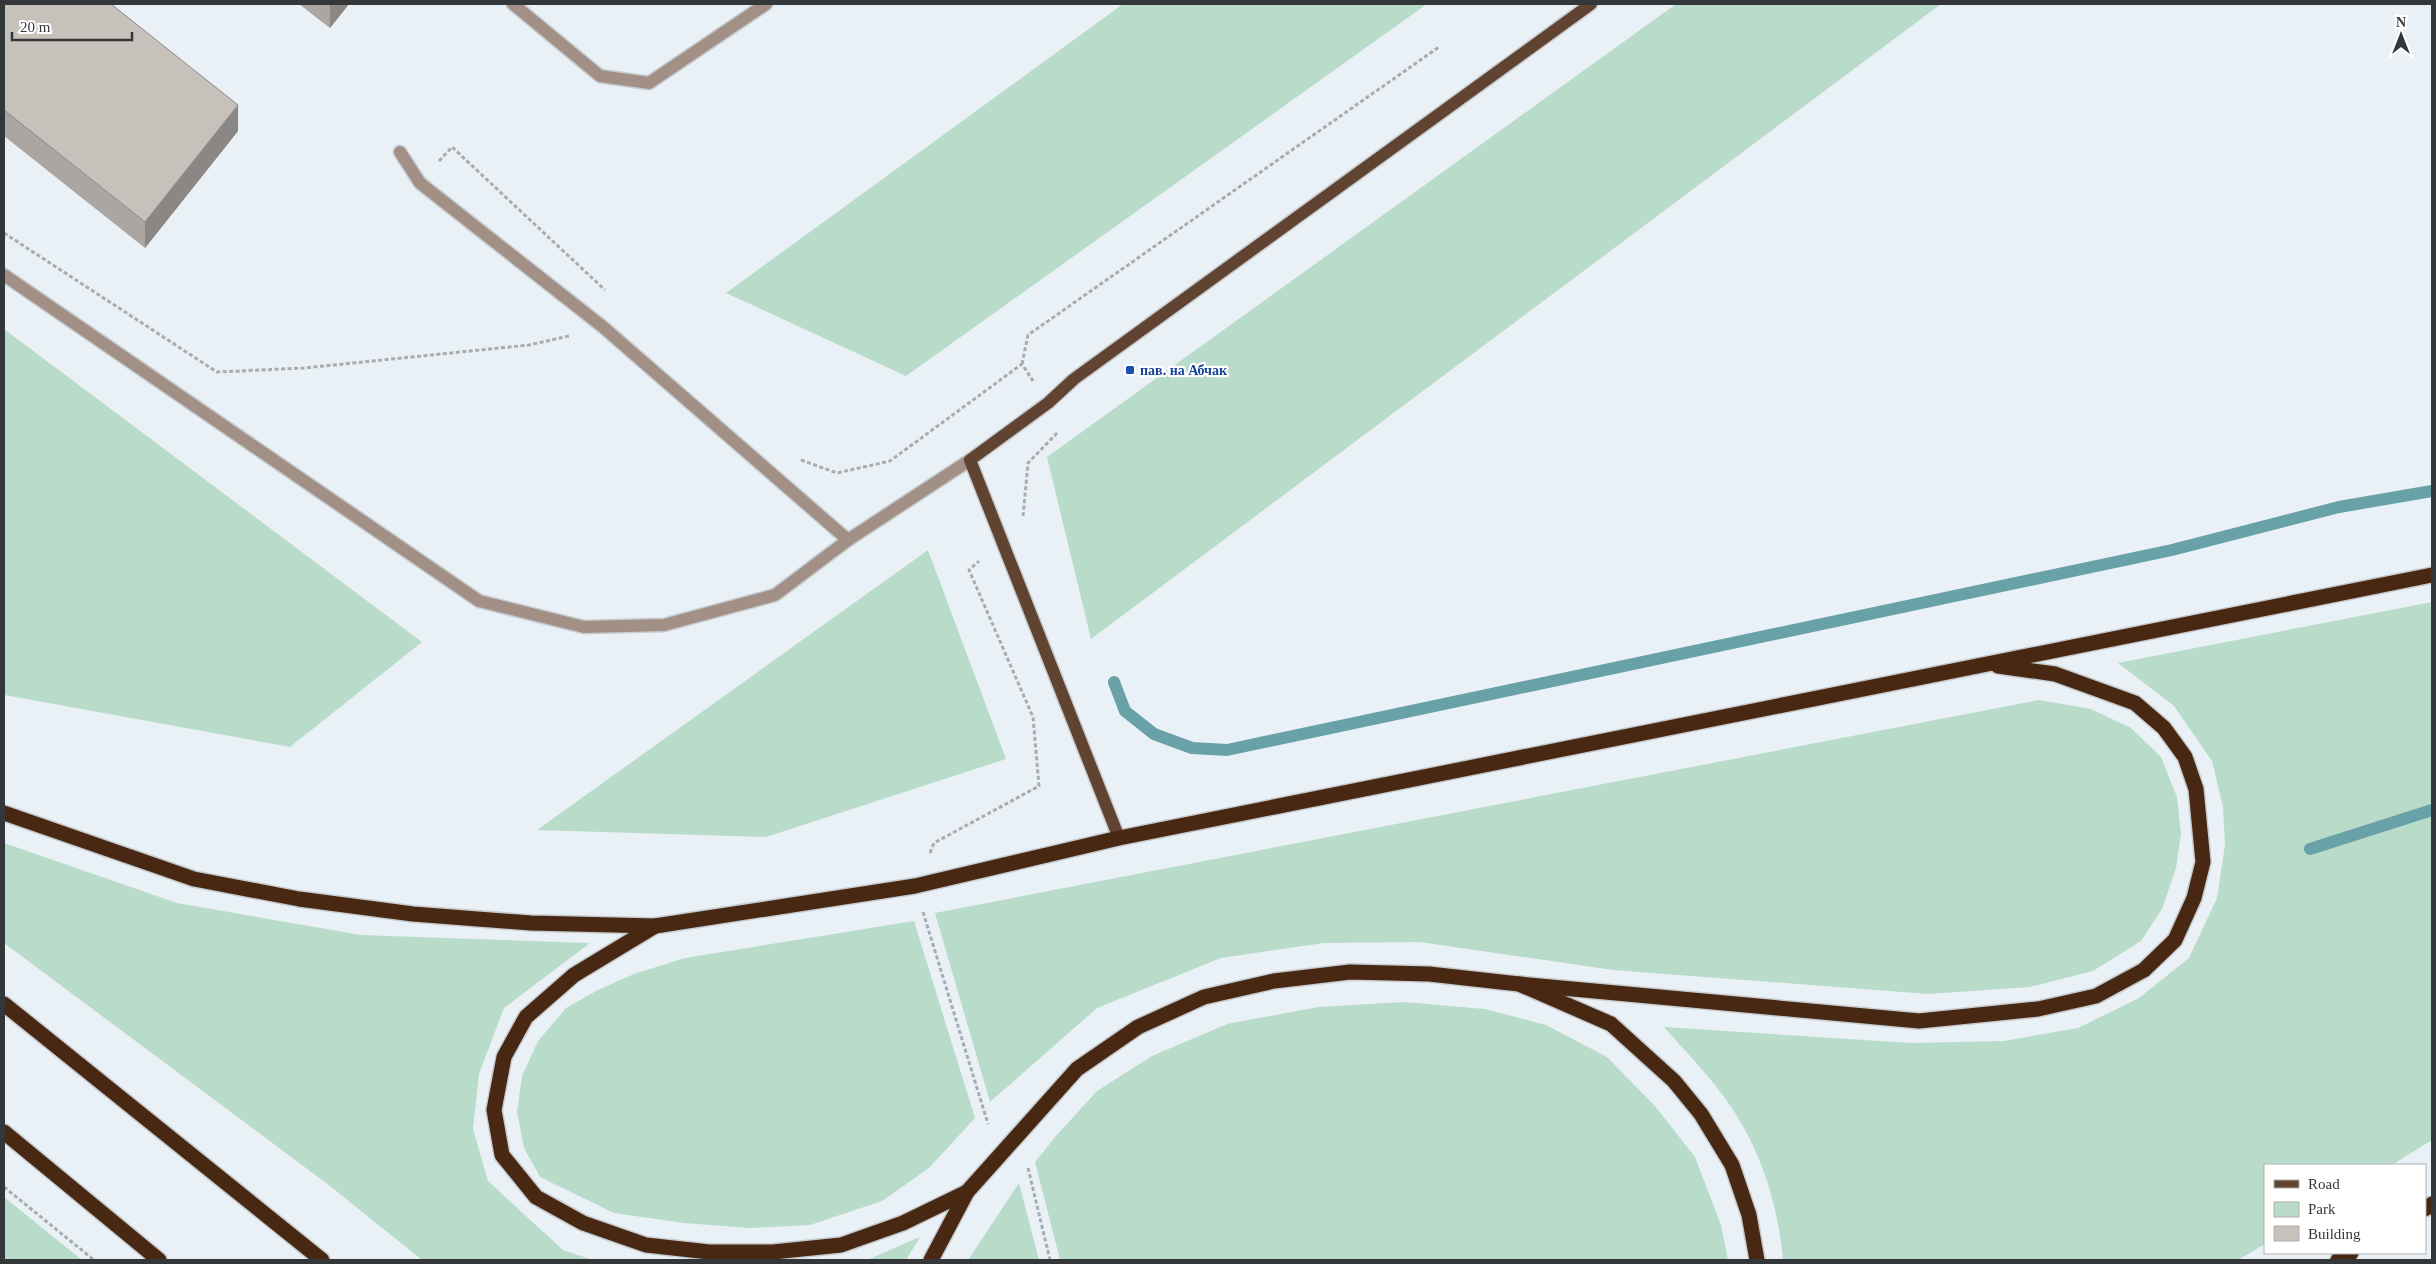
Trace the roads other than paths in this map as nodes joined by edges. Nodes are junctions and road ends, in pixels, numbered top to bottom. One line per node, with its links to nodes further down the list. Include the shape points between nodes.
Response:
1 (513, 4): 2 (lane, via 600,76 649,83)
2 (766, 4)
3 (1592, 4): 6 (main road, via 1082,373 1048,403)
4 (400, 152): 7 (lane, via 420,183 603,327)
5 (4, 275): 7 (lane, via 479,601 584,627 664,625 776,595)
6 (970, 460): 7 (lane); 11 (main road)
7 (848, 540)
8 (2432, 575): 9 (highway)
9 (1986, 664): 11 (highway); 13 (highway, via 2055,674 2135,703 2164,728 2185,757 2196,790 2203,862 2194,898 2175,940 2144,970 2096,996 2038,1009 1919,1021)
10 (4, 813): 12 (highway, via 194,879 299,899 413,914 531,923)
11 (1119, 838): 12 (highway, via 915,886)
12 (655, 926): 16 (highway, via 574,975 526,1017 504,1057 494,1110 502,1155 536,1197 583,1223 646,1246 709,1252 773,1252 841,1245 903,1223)
13 (1519, 984): 16 (highway, via 1430,974 1350,972 1274,981 1204,997 1138,1027 1077,1069); 21 (highway, via 1611,1024 1674,1081 1701,1114 1732,1165 1749,1215)
14 (4, 1004): 19 (highway)
15 (4, 1132): 18 (highway)
16 (967, 1192): 20 (highway)
17 (2349, 1254): 22 (highway)
18 (159, 1260)
19 (322, 1260)
20 (931, 1260)
21 (1757, 1260)
22 (2338, 1260)

